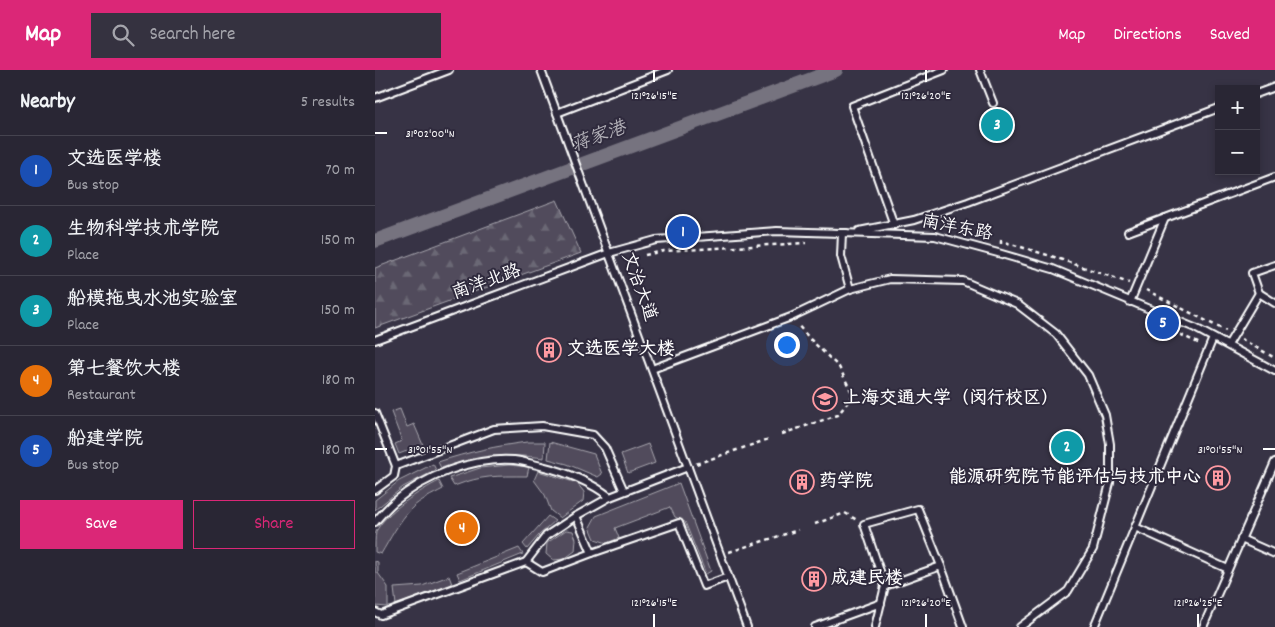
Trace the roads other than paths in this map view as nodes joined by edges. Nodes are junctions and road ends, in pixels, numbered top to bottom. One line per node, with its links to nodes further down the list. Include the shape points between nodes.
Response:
1 (449, 70): 8 (lane)
2 (541, 70): 11 (lane, 文治大道)
3 (668, 70): 11 (lane)
4 (944, 70): 14 (lane, via 852,106)
5 (980, 70): 9 (lane)
6 (1275, 86): 7 (lane)
7 (1260, 92)
8 (375, 98)
9 (993, 103)
10 (1215, 109): 14 (lane, via 968,202)
11 (557, 113): 17 (lane, 文治大道)
12 (1275, 177): 13 (lane)
13 (1165, 218): 15 (lane); 21 (lane)
14 (894, 225): 16 (lane)
15 (1128, 232)
16 (842, 234): 17 (lane, 南洋东路, via 777,231 656,240); 19 (lane, via 841,256); 21 (lane, 南洋东路, via 935,236 1053,269)
17 (609, 253): 24 (lane, 南洋北路); 26 (lane, 文治大道)
18 (1275, 265): 20 (lane, via 1252,272)
19 (850, 289): 26 (lane, via 791,317); 52 (lane, via 890,279 963,281 1017,304 1056,334 1088,375 1105,415 1111,444 1111,483 1093,549 1068,591)
20 (1259, 293): 22 (lane); 25 (lane)
21 (1130, 302): 23 (lane, 南洋东路)
22 (1275, 302)
23 (1213, 338): 25 (lane, 南洋东路); 37 (lane)
24 (375, 340)
25 (1228, 345): 27 (lane, 南洋东路)
26 (652, 369): 31 (lane, 文治大道)
27 (1275, 371)
28 (375, 413): 30 (lane)
29 (1275, 462): 38 (lane)
30 (396, 466): 32 (lane, via 394,476); 33 (lane, via 494,429 542,426 593,435 605,448)
31 (688, 467): 33 (lane); 44 (lane, 文治大道)
32 (375, 490)
33 (624, 491): 34 (lane)
34 (610, 497): 35 (lane); 36 (lane, via 563,471 514,460 484,462 455,468 423,482 393,502)
35 (576, 516): 39 (lane); 41 (lane, via 545,536)
36 (375, 522)
37 (1135, 527): 43 (lane); 53 (lane)
38 (1241, 539): 40 (lane); 43 (lane)
39 (592, 553): 41 (lane, via 542,572); 44 (lane, via 679,523 704,586)
40 (1275, 554)
41 (526, 562): 47 (lane, via 381,615)
42 (941, 566): 45 (lane); 45 (lane, via 918,509 864,524); 51 (lane)
43 (1228, 569): 54 (lane)
44 (728, 577): 48 (lane, 文治大道)
45 (885, 586): 46 (lane)
46 (881, 602): 49 (lane); 50 (lane)
47 (375, 612)
48 (747, 627)
49 (815, 627)
50 (875, 627)
51 (963, 627)
52 (1020, 627)
53 (1094, 627)
54 (1203, 627)

